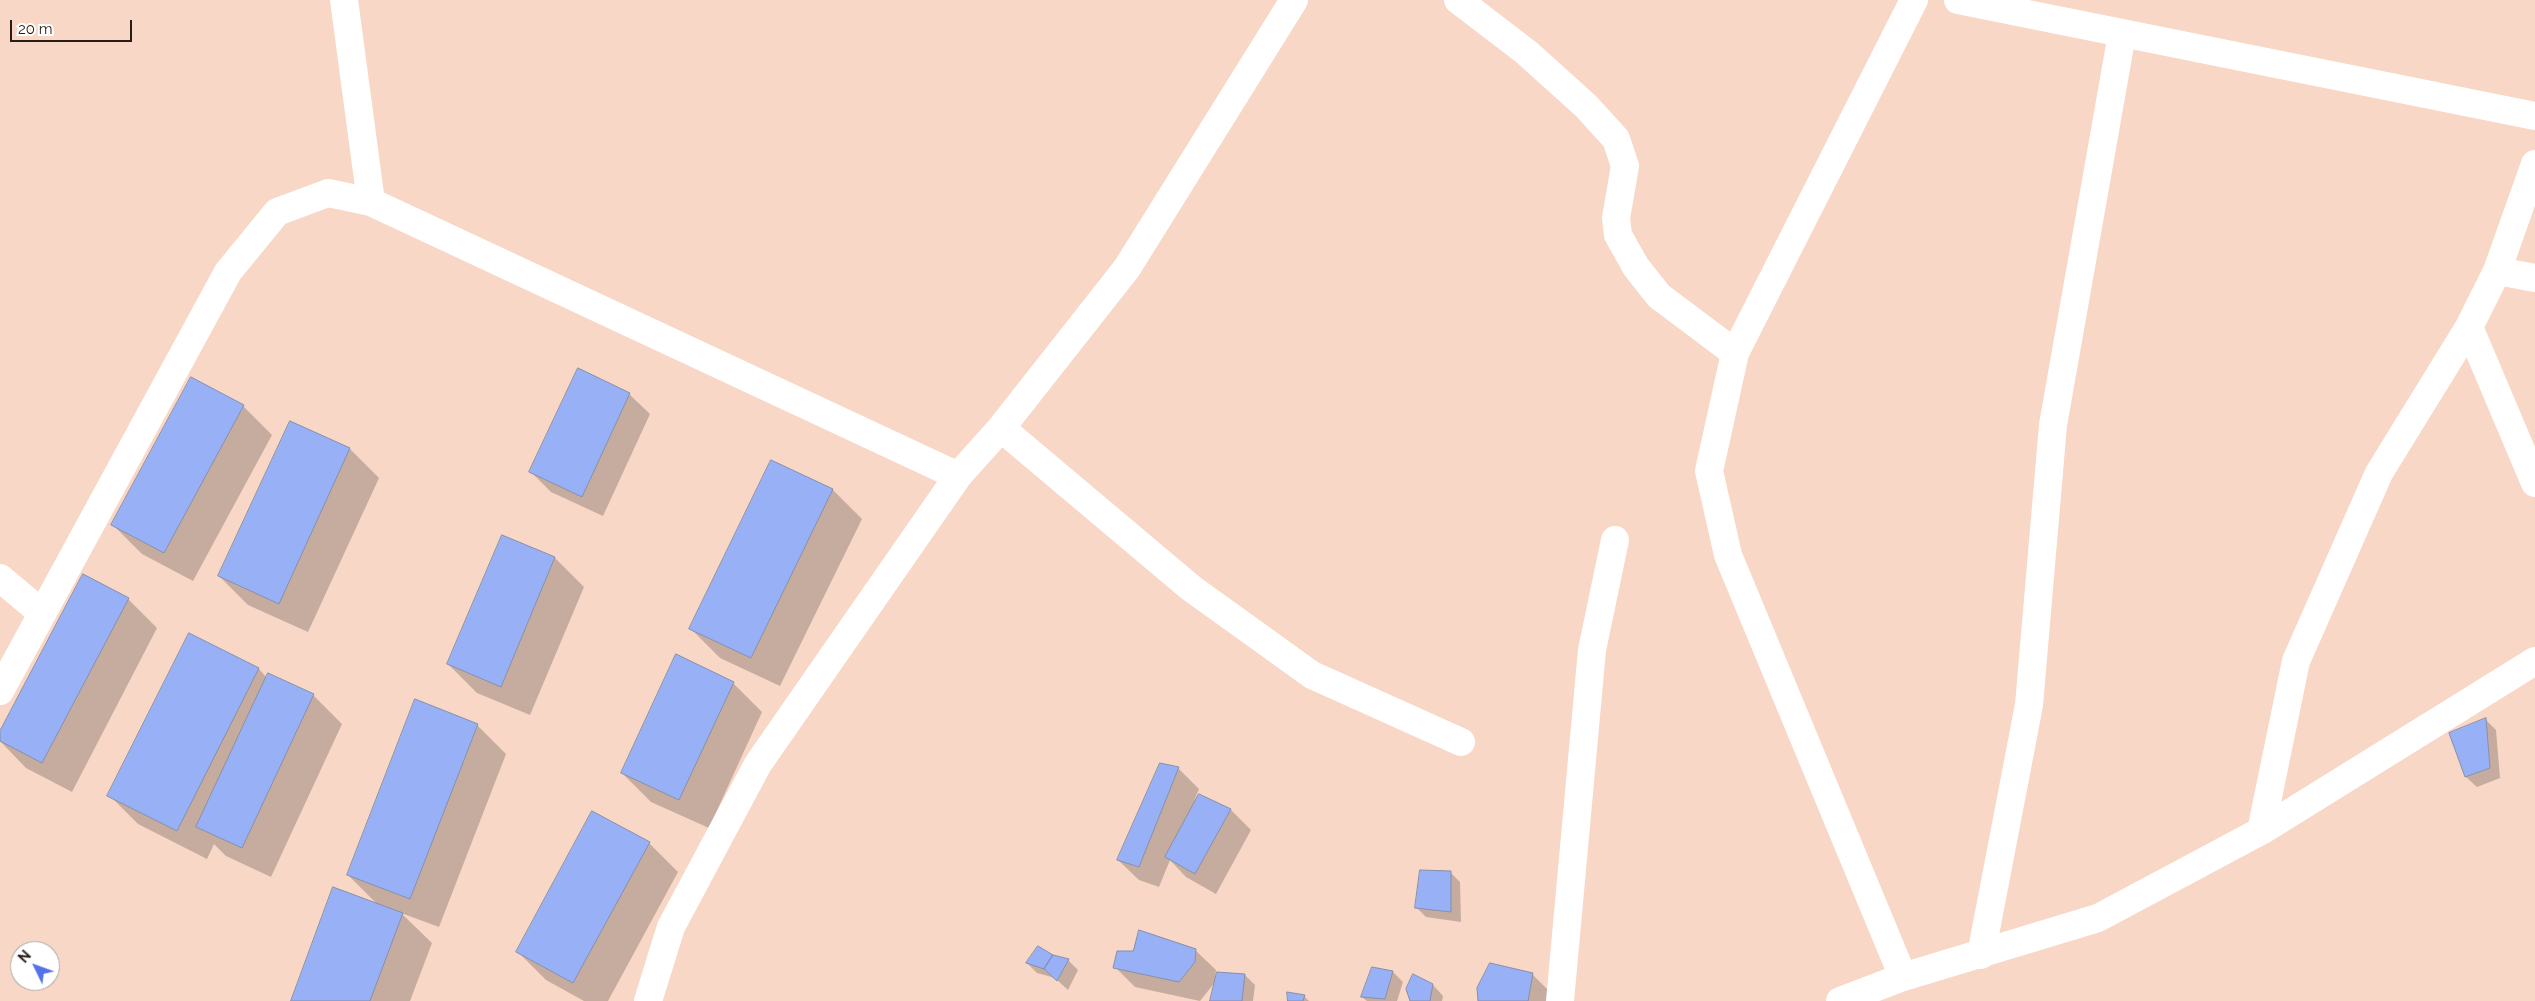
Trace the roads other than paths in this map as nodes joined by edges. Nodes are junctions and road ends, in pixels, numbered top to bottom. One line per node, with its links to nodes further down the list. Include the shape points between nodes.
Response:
1 (344, 0): 9 (street)
2 (1294, 0): 14 (street, via 1127,268)
3 (1458, 0): 13 (street, via 1526,52 1586,106 1616,139 1626,166 1616,218 1618,235 1659,296)
4 (1914, 0): 13 (street)
5 (1958, 0): 6 (street)
6 (2122, 34): 7 (street); 24 (street, via 2053,425 2030,705)
7 (2535, 116)
8 (2535, 164): 10 (street)
9 (371, 202): 15 (street); 19 (street, via 328,193 277,212 228,272)
10 (2497, 271): 11 (street); 12 (street)
11 (2535, 278)
12 (2469, 327): 16 (street); 23 (street, via 2378,473 2296,661)
13 (1735, 353): 25 (street, via 1709,471 1728,555)
14 (1001, 428): 15 (street); 22 (street, via 1190,588 1312,676)
15 (958, 476): 27 (street, via 758,764 671,927)
16 (2535, 482)
17 (1615, 540): 28 (street, via 1592,650)
18 (0, 578): 19 (street)
19 (42, 614): 21 (street)
20 (2535, 660): 23 (street)
21 (0, 691)
22 (1461, 742)
23 (2261, 831): 24 (street, via 2098,918)
24 (1981, 955): 25 (street)
25 (1903, 977): 26 (street)
26 (1874, 996): 29 (street)
27 (648, 1001)
28 (1560, 1001)
29 (1840, 1001)

